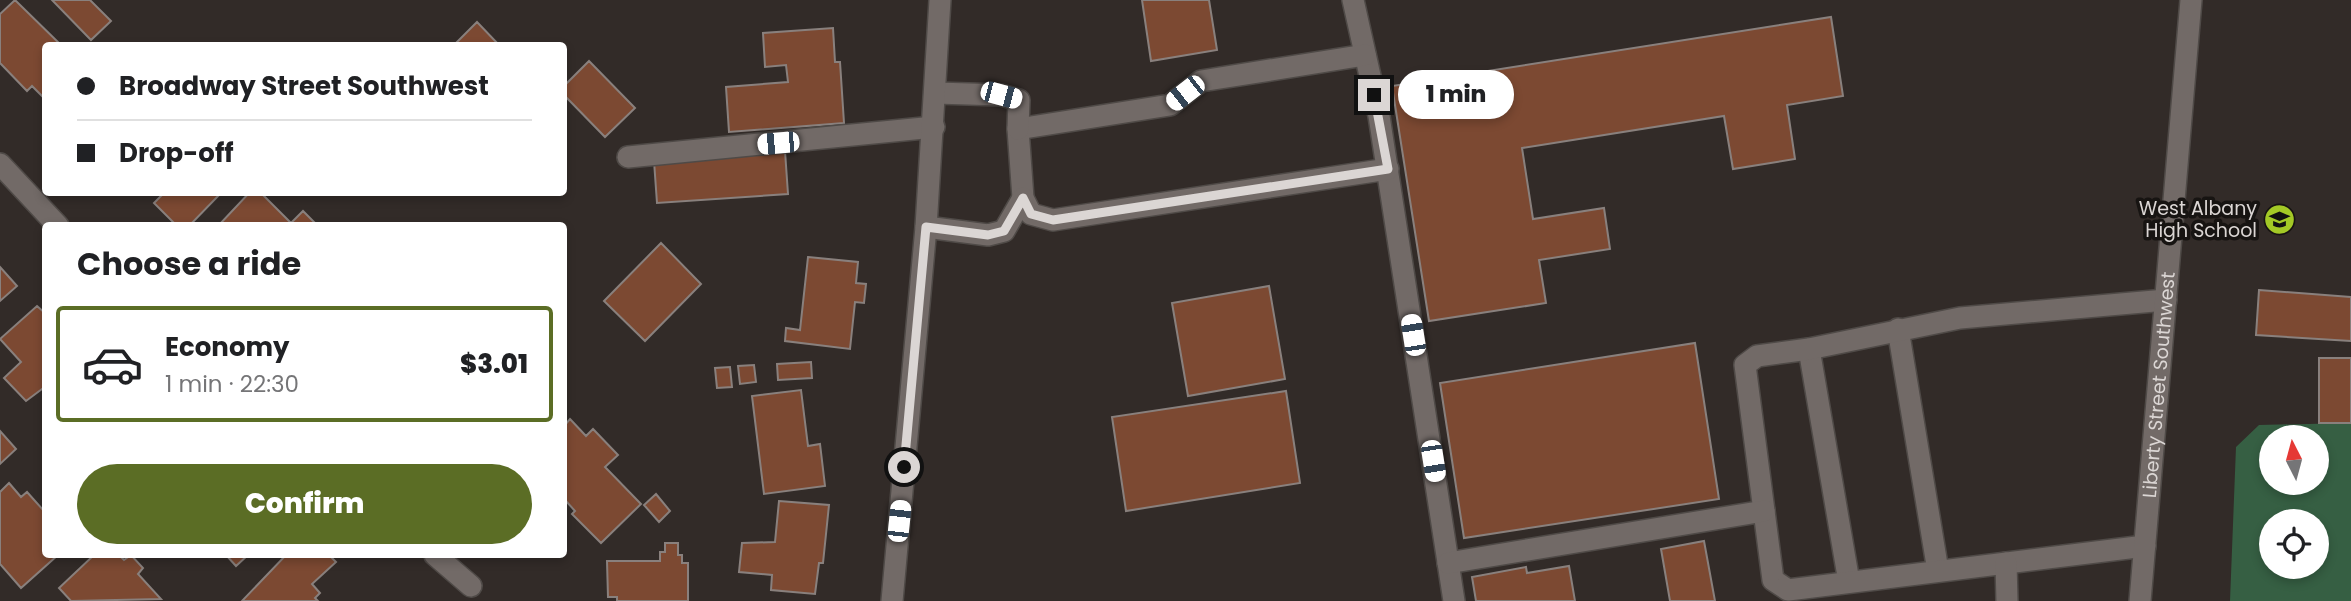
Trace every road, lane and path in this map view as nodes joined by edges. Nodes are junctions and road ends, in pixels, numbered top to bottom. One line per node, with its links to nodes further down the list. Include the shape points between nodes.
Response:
1 (940, 0): 5 (street)
2 (1353, 0): 4 (street)
3 (2191, 0): 14 (street, Liberty Street Southwest)
4 (1365, 55): 7 (street, via 1201,81 1170,105); 10 (street)
5 (936, 93): 6 (street); 7 (street, via 1019,100)
6 (934, 127): 8 (street); 13 (street)
7 (1018, 129): 11 (street)
8 (628, 157)
9 (0, 163): 12 (street)
10 (1388, 169): 11 (street, via 1053,220 1031,214); 20 (street)
11 (1023, 198): 13 (street, via 1004,231 988,235)
12 (54, 222)
13 (926, 227): 25 (street)
14 (2166, 300): 15 (street, via 1960,318); 18 (street, Liberty Street Southwest)
15 (1898, 329): 16 (street); 22 (street)
16 (1809, 349): 17 (street, via 1757,356 1745,365); 23 (street)
17 (1764, 511): 20 (street); 23 (street, via 1773,580 1788,590)
18 (2145, 546): 21 (street); 28 (street, Liberty Street Southwest)
19 (438, 558): 24 (street)
20 (1448, 563): 26 (street)
21 (2006, 563): 22 (street); 27 (street)
22 (1938, 571): 23 (street)
23 (1849, 582)
24 (471, 586)
25 (892, 601)
26 (1454, 601)
27 (2007, 601)
28 (2140, 601)

